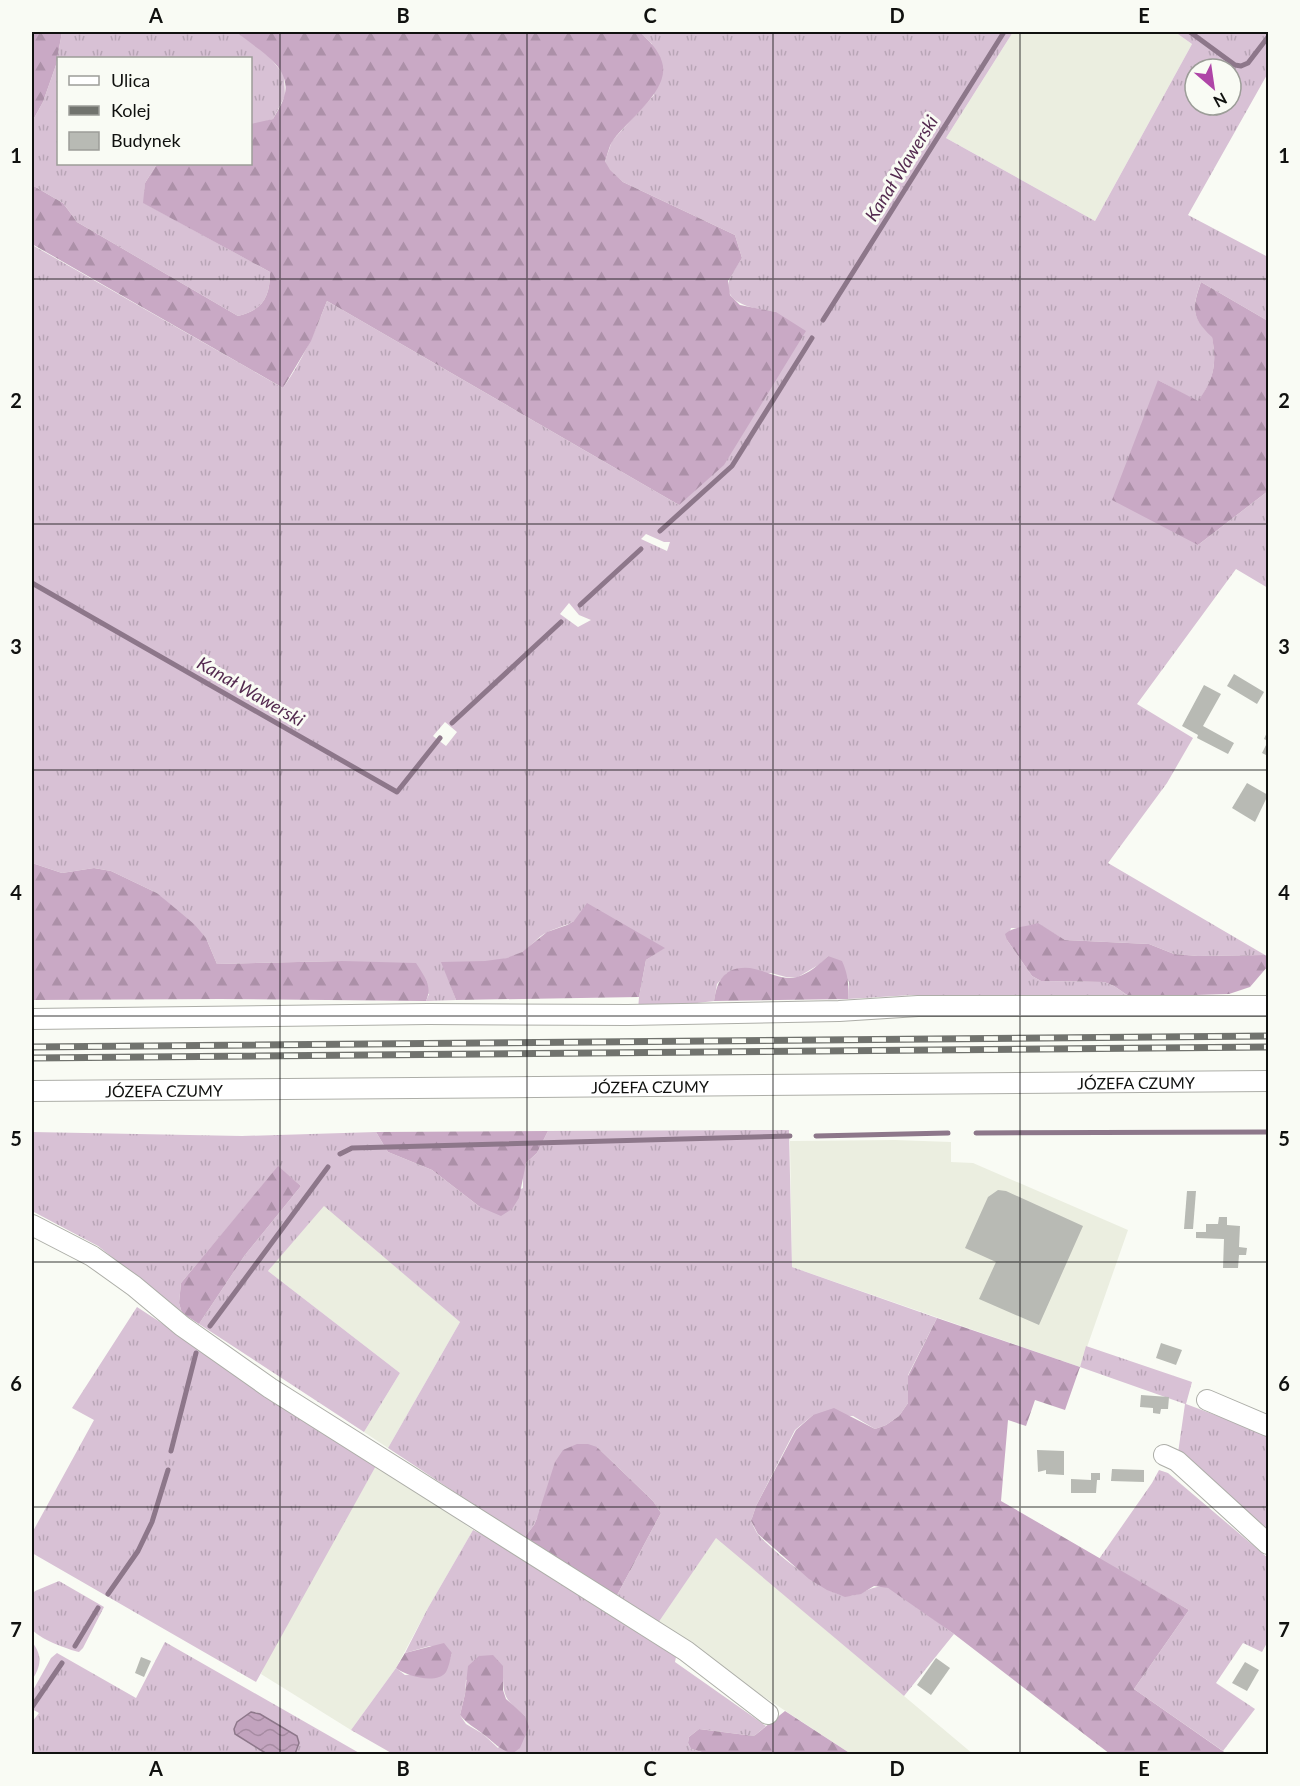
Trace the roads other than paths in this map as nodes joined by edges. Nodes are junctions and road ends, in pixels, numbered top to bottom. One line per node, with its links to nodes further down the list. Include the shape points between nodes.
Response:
1 (1269, 1005): 2 (street)
2 (32, 1019)
3 (1269, 1081): 4 (street, JÓZEFA CZUMY)
4 (32, 1091)
5 (32, 1225): 10 (street, via 92,1256 270,1388 686,1651)
6 (1207, 1400): 7 (street)
7 (1269, 1426)
8 (1164, 1455): 9 (street, via 1176,1461)
9 (1269, 1544)
10 (768, 1714)

